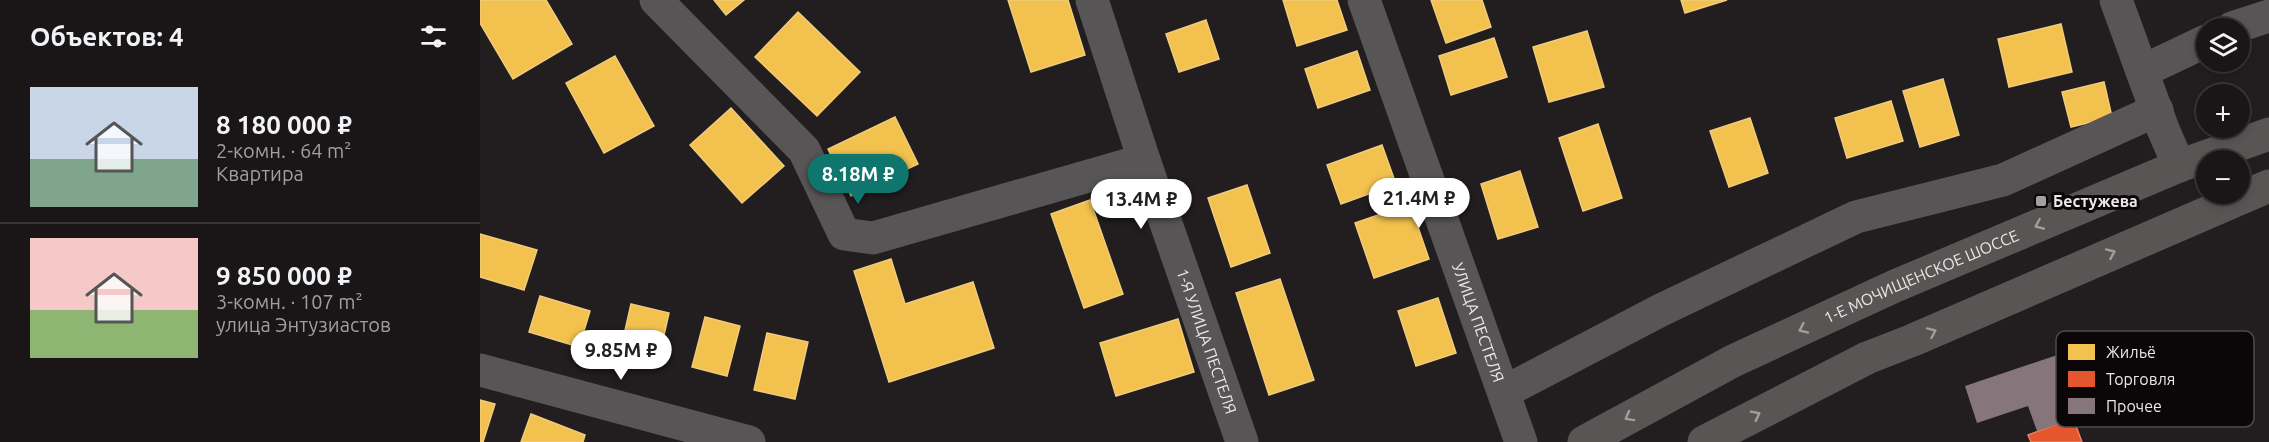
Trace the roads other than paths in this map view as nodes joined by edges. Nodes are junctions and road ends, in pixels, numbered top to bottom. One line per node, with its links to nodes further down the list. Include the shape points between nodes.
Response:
1 (656, 0): 11 (street, via 804,150 844,234 873,238)
2 (1092, 0): 11 (street, 1-Я УЛИЦА ПЕСТЕЛЯ)
3 (1364, 0): 15 (street, УЛИЦА ПЕСТЕЛЯ)
4 (2116, 0): 8 (street)
5 (2269, 16): 6 (street)
6 (2250, 22)
7 (2196, 45): 8 (street)
8 (2143, 71): 9 (street)
9 (2157, 110): 12 (street); 15 (street, via 2003,180 1856,217 1661,310)
10 (2269, 134): 12 (main road, 1-Е МОЧИЩЕНСКОЕ ШОССЕ)
11 (1144, 160): 17 (street, 1-Я УЛИЦА ПЕСТЕЛЯ)
12 (2179, 166): 19 (main road, 1-Е МОЧИЩЕНСКОЕ ШОССЕ, one-way to 19, via 1895,286 1733,361)
13 (2269, 186): 20 (main road, one-way to 13, via 1867,358)
14 (480, 370): 16 (street)
15 (1504, 392): 18 (street, УЛИЦА ПЕСТЕЛЯ)
16 (749, 442)
17 (1242, 442)
18 (1521, 442)
19 (1584, 442)
20 (1704, 442)

